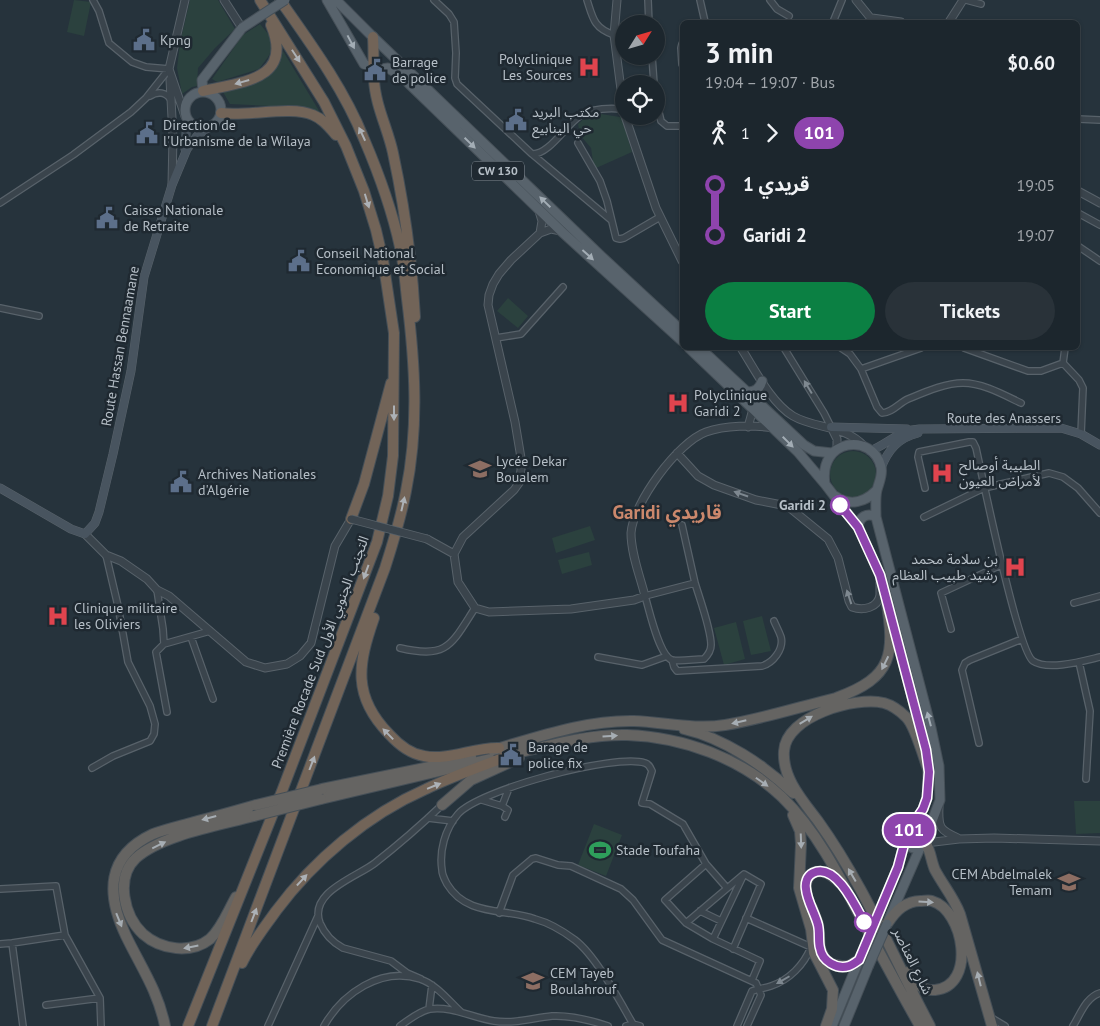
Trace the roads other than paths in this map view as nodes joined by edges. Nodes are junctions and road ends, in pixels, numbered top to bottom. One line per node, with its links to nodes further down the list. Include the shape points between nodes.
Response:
1 (93, 0): 28 (street, via 109,43 132,62)
2 (185, 0): 28 (street)
3 (224, 0): 25 (street)
4 (280, 0): 81 (highway, Première Rocade Sud التجنب الجنوبي الأول, one-way to 4, via 400,248 389,205 364,138 343,97)
5 (285, 0): 25 (main road, bridge)
6 (327, 0): 29 (main road, one-way to 29, via 364,64)
7 (336, 0): 27 (main road, CW 130)
8 (434, 0): 45 (street, via 454,22 457,84)
9 (587, 0): 26 (street, via 598,27)
10 (617, 0): 26 (street)
11 (648, 0): 19 (street)
12 (700, 0): 21 (street)
13 (770, 0): 20 (street)
14 (842, 0): 22 (street)
15 (856, 0): 23 (street)
16 (964, 0): 18 (street); 24 (street)
17 (261, 2): 31 (highway, one-way to 31, via 277,39 275,62 266,73 256,78); 44 (highway, Première Rocade Sud التجنب الجنوبي الأول, one-way to 44, via 324,102)
18 (981, 4)
19 (649, 15)
20 (789, 16)
21 (705, 20)
22 (834, 20)
23 (873, 20)
24 (950, 20)
25 (242, 28): 31 (main road, via 202,80)
26 (614, 35): 30 (street)
27 (373, 37): 29 (highway); 65 (main road, CW 130, one-way to 27)
28 (169, 69): 32 (street); 33 (street); 36 (street)
29 (375, 70): 52 (main road, CW 130, one-way to 52, via 388,68 400,75); 81 (highway, via 378,102 402,194 412,263 417,340)
30 (619, 75)
31 (203, 91): 35 (main road, via 217,98); 36 (main road, via 188,99)
32 (146, 98): 33 (street, via 161,92); 50 (street, via 73,155)
33 (171, 100): 46 (street)
34 (615, 110): 45 (street, via 606,108 581,115 546,149)
35 (221, 113): 42 (main road, via 216,123); 44 (highway, via 313,114 324,121)
36 (186, 118): 42 (main road, via 196,127); 47 (main road, Route Hassan Bennaamane)
37 (1080, 119): 38 (street)
38 (1100, 120)
39 (665, 124): 41 (street)
40 (628, 125): 54 (street)
41 (680, 126)
42 (209, 127): 47 (main road, Route Hassan Bennaamane, via 191,142)
43 (578, 143): 55 (street, via 600,181)
44 (346, 146): 77 (highway, Première Rocade Sud التجنب الجنوبي الأول, one-way to 77, via 364,191 383,260 394,333)
45 (532, 154): 55 (street)
46 (173, 161): 47 (street, via 177,164); 48 (street)
47 (182, 161): 48 (main road, Route Hassan Bennaamane)
48 (172, 185): 107 (main road, Route Hassan Bennaamane, via 144,277 131,371 99,512 95,523)
49 (1080, 192): 51 (street)
50 (0, 203)
51 (1100, 203)
52 (539, 210): 57 (main road, CW 130); 58 (street)
53 (1080, 214): 56 (street)
54 (660, 218): 55 (street, via 620,239 614,236); 60 (street)
55 (611, 220)
56 (1100, 225)
57 (561, 231): 58 (street); 67 (main road, CW 130, one-way to 67)
58 (540, 232): 66 (street, via 511,260 493,284 488,305)
59 (1080, 247): 61 (street)
60 (680, 257)
61 (1100, 261)
62 (564, 287): 66 (street, via 521,334)
63 (0, 308): 64 (street)
64 (40, 316)
65 (680, 329)
66 (496, 338): 108 (street, via 521,458 519,482 463,537)
67 (680, 339)
68 (691, 350): 83 (main road)
69 (702, 350): 80 (main road)
70 (742, 350): 79 (street)
71 (785, 350): 85 (street, one-way to 71)
72 (844, 350): 78 (street)
73 (915, 350): 78 (street)
74 (970, 350): 76 (street, via 1028,370 1040,371)
75 (1065, 350): 76 (street)
76 (1063, 363): 89 (street, via 1083,388)
77 (395, 365): 104 (highway, via 364,484); 159 (highway, Première Rocade Sud التجنب الجنوبي الأول, one-way to 159, via 393,456 377,542)
78 (861, 369): 82 (street, via 882,413 889,412 905,400 956,384 973,385)
79 (762, 381): 80 (main road, via 756,390); 85 (street, via 792,416)
80 (748, 392): 92 (main road, via 809,449 820,453)
81 (416, 402): 111 (highway, Première Rocade Sud التجنب الجنوبي الأول, one-way to 81, via 406,490)
82 (1021, 403)
83 (753, 409): 84 (street); 86 (main road)
84 (748, 427): 86 (street); 93 (street, via 706,432 693,438)
85 (830, 427): 87 (main road); 91 (street, via 854,438); 92 (street, via 837,439)
86 (774, 428): 95 (main road, one-way to 95)
87 (911, 430): 88 (main road); 91 (main road)
88 (934, 430): 89 (main road, Route des Anassers, via 1061,428); 94 (main road, via 901,440 890,450)
89 (1081, 434): 90 (main road, Route des Anassers)
90 (1100, 445)
91 (868, 449): 92 (main road, via 851,445); 94 (main road)
92 (835, 451): 95 (main road, via 824,467)
93 (677, 453): 112 (street, one-way to 93, via 880,597 876,603 868,609 852,607 838,558 828,539 790,508 756,500 698,476); 115 (street, via 654,481 637,512 631,532)
94 (881, 468): 99 (main road)
95 (825, 484): 100 (main road)
96 (0, 488): 107 (main road)
97 (925, 488): 98 (street, via 919,452 969,442 973,442 976,448)
98 (984, 488): 101 (street, via 1049,473 1063,477 1078,488); 103 (street); 110 (street)
99 (877, 490): 100 (main road, via 860,502 840,500); 102 (main road)
100 (833, 495): 106 (main road)
101 (1100, 513)
102 (876, 517): 106 (main road, via 864,516); 145 (main road, one-way to 102, via 940,777 931,728)
103 (924, 517)
104 (351, 519): 108 (street, bridge, via 426,538); 122 (street, via 335,546 311,643 300,656 288,664 265,668 246,662)
105 (682, 525): 113 (street)
106 (858, 527): 112 (main road)
107 (85, 534): 109 (street)
108 (454, 554): 119 (street, via 458,582)
109 (106, 555): 114 (street, via 147,579); 138 (street, via 128,662 150,706 154,734 150,741)
110 (1003, 564): 121 (street, via 941,593); 124 (street)
111 (384, 568): 136 (highway, one-way to 111, via 424,757 392,738 374,716 362,684 361,664 382,590); 195 (highway, Première Rocade Sud التجنب الجنوبي الأول, one-way to 111)
112 (880, 575): 117 (main road)
113 (695, 583): 115 (street); 129 (street, via 711,649 704,659)
114 (156, 590): 122 (street, via 169,596); 125 (street)
115 (645, 596): 119 (street, via 571,610 489,612); 129 (street, via 661,648)
116 (1100, 596): 118 (street)
117 (886, 598): 133 (highway, one-way to 133, via 891,629 884,668 852,693 724,725); 139 (main road)
118 (1074, 603)
119 (475, 608): 126 (street, via 455,640 439,651 421,653)
120 (774, 621): 129 (street, via 781,644 769,664 677,671)
121 (951, 629)
122 (210, 631): 123 (street)
123 (191, 637): 125 (street); 131 (street)
124 (1022, 639): 130 (street, via 1033,661 1058,665); 134 (street, via 970,660 962,670)
125 (164, 644): 132 (street, via 156,652)
126 (400, 648)
127 (598, 657): 129 (street, via 642,664)
128 (1100, 657): 130 (street)
129 (670, 658)
130 (1079, 662): 140 (street, via 1090,710)
131 (213, 699)
132 (167, 712)
133 (661, 724): 136 (highway, via 633,721 600,724 554,732); 148 (highway, via 705,736 755,762)
134 (979, 743)
135 (551, 744): 137 (highway); 143 (highway, one-way to 143, via 586,737 626,735 678,741 732,762); 146 (highway, via 471,780)
136 (499, 748): 142 (highway)
137 (511, 754): 142 (highway); 196 (highway, one-way to 137, via 253,943 288,895 321,861 363,826 400,802)
138 (92, 768)
139 (929, 772): 148 (highway, one-way to 139, via 793,786 785,767 783,750 790,734 800,724 836,708 867,701 885,703 897,710 913,726); 152 (main road, via 927,798)
140 (1086, 779)
141 (510, 788): 144 (street); 147 (street); 157 (street, via 548,775 618,761 646,763 652,771 642,803 650,804 683,824)
142 (321, 794): 159 (highway, one-way to 142, bridge, via 211,938 190,948 155,942 143,934 128,911 124,888 131,864 146,851 172,839); 193 (highway, one-way to 193, bridge, via 256,806 155,834 126,853 116,869 113,885 116,913 158,998)
143 (782, 797): 162 (highway, via 818,841); 175 (highway, one-way to 175, via 800,831 799,888 811,929)
144 (482, 800): 147 (street); 151 (street, via 459,813)
145 (940, 800): 154 (street, via 940,827); 156 (main road)
146 (442, 805): 150 (street)
147 (502, 806): 149 (street, via 508,810)
148 (807, 806): 166 (highway, شارع العناصر, one-way to 148)
149 (505, 817)
150 (428, 818): 151 (street); 165 (street, via 374,864 332,890 322,902)
151 (454, 821): 164 (street, via 443,844 445,881 459,899)
152 (911, 828): 153 (main road); 156 (main road, via 921,828)
153 (906, 839): 156 (main road, via 910,847); 177 (main road, bridge, via 898,867)
154 (959, 839): 155 (street); 156 (street)
155 (1100, 841)
156 (925, 843): 170 (main road); 189 (highway, one-way to 156, via 960,914 934,867)
157 (706, 864): 160 (street); 169 (street, via 665,900)
158 (744, 874): 160 (street); 167 (street, via 761,884); 168 (street)
159 (244, 886): 194 (highway, Première Rocade Sud التجنب الجنوبي الأول)
160 (727, 888): 163 (street)
161 (0, 889): 171 (street, via 56,886)
162 (847, 890): 177 (highway, via 832,875 823,872 809,875 806,882 818,924 820,950 825,959 831,964 849,966); 178 (highway)
163 (700, 911): 168 (street); 169 (street)
164 (499, 913): 180 (street, via 513,875 532,859 571,866 621,889 662,940); 190 (street, via 534,918 582,946)
165 (318, 916): 179 (street, via 324,932 336,944 391,961); 197 (street)
166 (876, 917): 170 (highway, one-way to 166, via 902,907 914,901 931,900 946,908 955,922 961,948 962,964 957,977 943,989 922,988 914,982); 211 (highway, شارع العناصر)
167 (746, 918): 175 (street); 176 (street)
168 (721, 921): 172 (street)
169 (686, 923): 172 (street)
170 (886, 924): 185 (main road, bridge)
171 (65, 935): 174 (street); 184 (street)
172 (713, 939): 176 (street)
173 (0, 944): 174 (street)
174 (12, 944): 191 (street)
175 (812, 945): 182 (street, one-way to 182, via 790,975); 205 (highway, via 815,959 833,990 832,1009)
176 (733, 948): 180 (street, via 760,961)
177 (861, 956): 206 (main road)
178 (889, 969): 209 (main road); 210 (highway)
179 (421, 979): 181 (street); 198 (street, via 387,977 361,987 337,1007)
180 (752, 980): 182 (street)
181 (432, 985): 187 (street); 188 (street)
182 (760, 989): 203 (street, via 752,991); 204 (street)
183 (1100, 994): 213 (street, via 1088,1000)
184 (100, 998): 186 (street); 192 (street)
185 (853, 1004): 207 (main road); 208 (main road)
186 (46, 1005)
187 (429, 1009): 188 (street); 199 (street)
188 (461, 1012): 200 (street, via 494,1021 519,1022 552,1016 589,1020)
189 (991, 1021): 212 (street)
190 (634, 1024): 201 (street); 202 (street)
191 (23, 1026)
192 (101, 1026)
193 (166, 1026)
194 (188, 1026)
195 (212, 1026)
196 (217, 1026)
197 (268, 1026)
198 (324, 1026)
199 (400, 1026)
200 (608, 1026)
201 (626, 1026)
202 (640, 1026)
203 (737, 1026)
204 (747, 1026)
205 (826, 1026)
206 (832, 1026)
207 (844, 1026)
208 (848, 1026)
209 (915, 1026)
210 (920, 1026)
211 (930, 1026)
212 (1005, 1026)
213 (1073, 1026)

